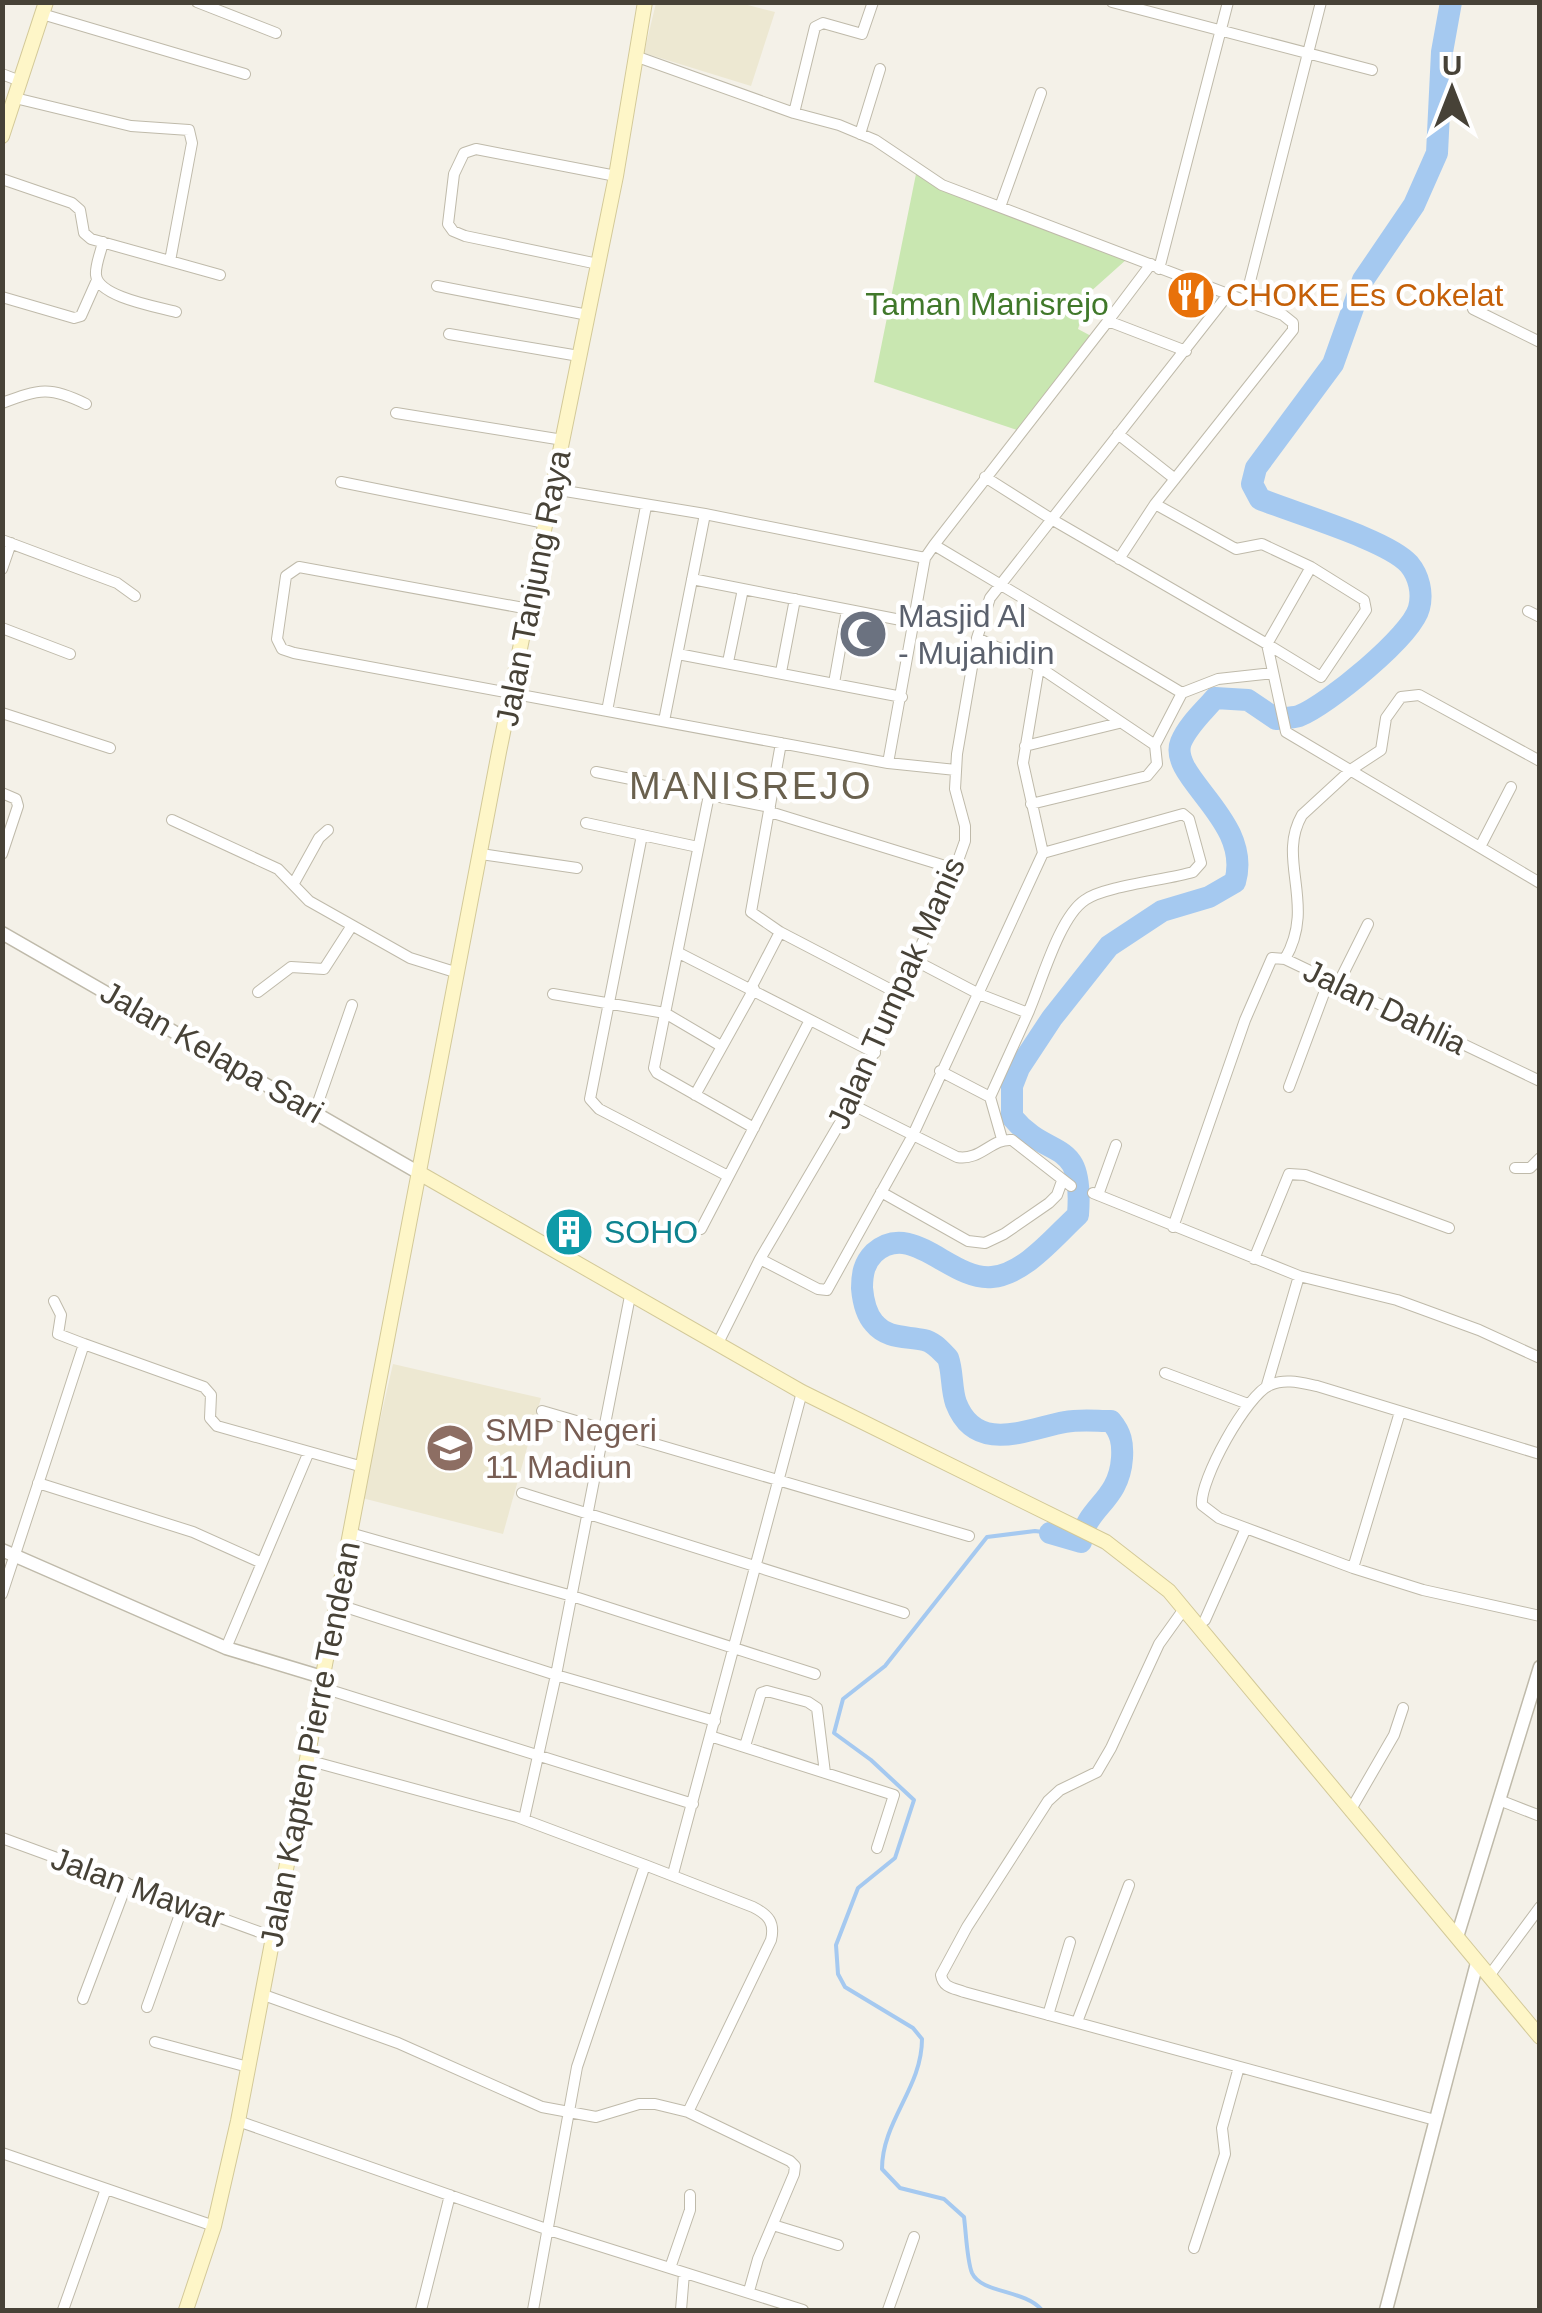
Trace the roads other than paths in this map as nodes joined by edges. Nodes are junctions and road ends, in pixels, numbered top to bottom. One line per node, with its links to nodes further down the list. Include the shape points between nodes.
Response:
1 (197, 2): 9 (street)
2 (646, 2): 11 (main road, Jalan Tanjung Raya)
3 (873, 2): 19 (street, via 862,34 815,28)
4 (1112, 2): 8 (street)
5 (1228, 2): 8 (street)
6 (1321, 2): 10 (street)
7 (44, 8): 15 (street); 16 (main road)
8 (1220, 32): 10 (street); 28 (street)
9 (276, 33)
10 (1307, 53): 13 (street); 34 (street)
11 (635, 56): 19 (street); 22 (main road, Jalan Tanjung Raya)
12 (880, 69): 20 (street)
13 (1372, 70)
14 (2, 74): 16 (street)
15 (246, 74)
16 (20, 81): 18 (main road)
17 (1040, 92): 24 (street)
18 (15, 98): 21 (main road); 26 (street, via 132,126 189,130)
19 (794, 113): 20 (street)
20 (860, 134): 24 (street, via 942,185)
21 (2, 136)
22 (616, 176): 27 (main road, Jalan Tanjung Raya); 27 (street, via 476,150 464,153 454,174 448,224 453,231)
23 (2, 179): 25 (street, via 72,203 85,235)
24 (1000, 207): 28 (street)
25 (103, 242): 26 (street); 30 (street)
26 (170, 261): 29 (street)
27 (598, 264): 37 (main road, Jalan Tanjung Raya)
28 (1155, 267): 33 (street); 38 (street)
29 (220, 274)
30 (96, 280): 32 (street, via 81,316 74,318); 36 (street, via 110,292)
31 (437, 286): 37 (street)
32 (2, 296)
33 (1227, 296): 34 (street); 41 (street, Jalan Tumpak Manis)
34 (1245, 301): 49 (street, via 1283,316 1294,330)
35 (1473, 309): 40 (street)
36 (176, 312)
37 (588, 315): 42 (main road, Jalan Tanjung Raya)
38 (1108, 321): 41 (street); 48 (street)
39 (449, 334): 42 (street)
40 (1540, 342)
41 (1186, 351): 46 (street, Jalan Tumpak Manis)
42 (579, 356): 47 (main road, Jalan Tanjung Raya)
43 (2, 403): 44 (street, via 48,390)
44 (86, 404)
45 (396, 413): 47 (street)
46 (1118, 434): 49 (street); 55 (street, Jalan Tumpak Manis)
47 (563, 440): 51 (main road, Jalan Tanjung Raya)
48 (985, 476): 55 (street); 58 (street)
49 (1175, 479): 52 (street)
50 (341, 482): 56 (street)
51 (554, 488): 53 (street); 56 (main road, Jalan Tanjung Raya)
52 (1155, 504): 60 (street); 61 (street, via 1236,549 1262,544)
53 (646, 506): 54 (street); 84 (street)
54 (705, 514): 59 (street); 63 (street)
55 (1053, 520): 60 (street); 64 (street, Jalan Tumpak Manis)
56 (545, 524): 68 (main road, Jalan Tanjung Raya)
57 (7, 541): 62 (street); 66 (street)
58 (934, 545): 59 (street); 64 (street)
59 (925, 558): 70 (street)
60 (1120, 559): 73 (street)
61 (1311, 567): 73 (street); 73 (street, via 1364,600 1366,610 1321,677)
62 (2, 568)
63 (692, 580): 65 (street); 75 (street)
64 (999, 585): 72 (street, Jalan Tumpak Manis); 82 (street)
65 (743, 589): 67 (street); 76 (street)
66 (135, 596)
67 (795, 600): 69 (street); 78 (street)
68 (529, 609): 81 (main road, Jalan Tanjung Raya); 81 (street, via 294,568 285,581 277,639 282,649)
69 (848, 610): 70 (street); 80 (street)
70 (916, 623): 83 (street)
71 (2, 628): 74 (street)
72 (977, 638): 77 (street); 95 (street, Jalan Tumpak Manis)
73 (1267, 644): 79 (street)
74 (70, 654)
75 (678, 654): 76 (street); 86 (street)
76 (728, 662): 78 (street)
77 (1039, 668): 87 (street); 90 (street)
78 (781, 672): 80 (street)
79 (1273, 673): 82 (street, via 1218,680); 94 (street, via 1286,732)
80 (834, 683): 83 (street)
81 (512, 693): 84 (street); 110 (main road, Jalan Tanjung Raya)
82 (1182, 694): 89 (street)
83 (902, 697): 93 (street)
84 (607, 710): 86 (street)
85 (2, 713): 91 (street)
86 (664, 721): 88 (street)
87 (1119, 723): 89 (street); 90 (street)
88 (781, 743): 93 (street); 101 (street)
89 (1155, 745): 100 (street, via 1157,764 1147,776)
90 (1025, 746): 100 (street)
91 (110, 748)
92 (1540, 760): 94 (street, via 1408,694 1392,705 1381,750)
93 (888, 763): 95 (street)
94 (1352, 769): 107 (street); 120 (street, via 1297,824 1292,846 1300,924)
95 (956, 770): 112 (street, Jalan Tumpak Manis, via 966,826)
96 (596, 772): 99 (street)
97 (1511, 787): 107 (street)
98 (2, 793): 109 (street, via 18,806)
99 (709, 795): 101 (street); 106 (street)
100 (1031, 804): 108 (street)
101 (770, 810): 112 (street); 117 (street, via 750,908)
102 (172, 820): 113 (street, via 278,869)
103 (586, 823): 105 (street)
104 (328, 830): 113 (street)
105 (642, 836): 106 (street); 130 (street)
106 (698, 847): 119 (street)
107 (1480, 847): 114 (street)
108 (1043, 853): 127 (street); 131 (street, via 1184,814 1201,863 1193,872 1082,902)
109 (2, 854)
110 (481, 854): 111 (street); 122 (main road, Jalan Tanjung Raya)
111 (577, 868)
112 (955, 869): 121 (street, Jalan Tumpak Manis)
113 (294, 883): 116 (street, via 309,902)
114 (1540, 883)
115 (1368, 924): 123 (street)
116 (351, 927): 122 (street, via 410,958); 125 (street, via 324,970 291,967)
117 (780, 932): 124 (street); 128 (street)
118 (2, 933): 142 (street, Jalan Kelapa Sari)
119 (678, 952): 124 (street); 132 (street)
120 (1286, 958): 123 (street, Jalan Dahlia); 152 (street, Jalan Dahlia, via 1266,965)
121 (916, 961): 127 (street); 128 (street, Jalan Tumpak Manis)
122 (458, 972): 149 (main road, Jalan Tanjung Raya)
123 (1334, 982): 137 (street, Jalan Dahlia); 138 (street)
124 (752, 989): 133 (street); 134 (street)
125 (258, 992)
126 (553, 994): 130 (street)
127 (979, 994): 131 (street); 136 (street)
128 (901, 995): 135 (street, Jalan Tumpak Manis)
129 (352, 1004): 142 (street)
130 (610, 1004): 132 (street); 150 (street, via 590,1099)
131 (1029, 1011): 140 (street)
132 (664, 1013): 134 (street); 139 (street, via 654,1068)
133 (810, 1020): 135 (street); 143 (street)
134 (721, 1046): 139 (street)
135 (874, 1054): 141 (street, Jalan Tumpak Manis)
136 (940, 1071): 140 (street); 144 (street)
137 (1540, 1081)
138 (1289, 1087)
139 (695, 1096): 143 (street)
140 (990, 1098): 145 (street)
141 (851, 1104): 144 (street); 155 (street, Jalan Tumpak Manis)
142 (315, 1111): 149 (street, Jalan Kelapa Sari)
143 (754, 1128): 150 (street)
144 (912, 1137): 145 (street, via 964,1158); 151 (street)
145 (1002, 1139): 151 (street, via 1026,1148 1067,1183 1004,1234 981,1244 968,1241)
146 (1116, 1145): 152 (street, via 1095,1194)
147 (1540, 1158): 148 (street, via 1530,1168)
148 (1516, 1168)
149 (421, 1174): 158 (main road); 172 (main road, Jalan Kapten Pierre Tendean)
150 (728, 1176): 153 (street)
151 (881, 1192): 155 (street, via 826,1291)
152 (1173, 1227): 156 (street)
153 (700, 1228)
154 (1449, 1228): 156 (street, via 1289,1174)
155 (760, 1259): 161 (street, Jalan Tumpak Manis)
156 (1254, 1259): 157 (street)
157 (1299, 1276): 162 (street, via 1397,1300); 164 (street)
158 (630, 1296): 161 (main road); 169 (street)
159 (54, 1301): 160 (street, via 61,1316 58,1334)
160 (84, 1344): 170 (street, via 204,1387 217,1426); 174 (street)
161 (717, 1345): 165 (main road)
162 (1540, 1358)
163 (1165, 1373): 166 (street)
164 (1267, 1385): 166 (street); 168 (street, via 1317,1386)
165 (802, 1392): 173 (street); 187 (main road, via 1106,1542)
166 (1248, 1404): 177 (street, via 1201,1498 1208,1512)
167 (542, 1411): 169 (street)
168 (1400, 1412): 171 (street); 183 (street)
169 (604, 1427): 173 (street); 176 (street)
170 (308, 1454): 172 (street); 181 (street)
171 (1540, 1454)
172 (363, 1467): 178 (main road, Jalan Kapten Pierre Tendean)
173 (778, 1480): 179 (street); 182 (street)
174 (38, 1483): 180 (street); 181 (street, via 193,1532)
175 (522, 1493): 176 (street)
176 (586, 1514): 182 (street); 185 (street)
177 (1246, 1528): 183 (street); 190 (street)
178 (350, 1533): 185 (street); 186 (main road, Jalan Kapten Pierre Tendean)
179 (968, 1536)
180 (8, 1551): 184 (street); 191 (street)
181 (262, 1563): 191 (street)
182 (757, 1566): 188 (street); 192 (street)
183 (1353, 1568): 189 (street)
184 (2, 1594)
185 (572, 1596): 192 (street); 195 (street)
186 (336, 1604): 195 (street); 196 (main road, Jalan Kapten Pierre Tendean)
187 (1184, 1608): 206 (main road); 225 (street, via 1159,1644 1097,1772 1048,1802 941,1976 947,1986)
188 (904, 1613)
189 (1540, 1616)
190 (1205, 1620)
191 (226, 1648): 196 (street)
192 (736, 1650): 194 (street); 198 (street)
193 (1540, 1667): 204 (street)
194 (815, 1674)
195 (556, 1675): 198 (street); 201 (street)
196 (321, 1682): 201 (street); 202 (main road, Jalan Kapten Pierre Tendean)
197 (1403, 1708): 206 (street)
198 (714, 1722): 199 (street)
199 (710, 1736): 200 (street); 205 (street)
200 (745, 1746): 203 (street); 203 (street, via 762,1693 808,1702 817,1708)
201 (538, 1756): 205 (street); 208 (street)
202 (307, 1760): 208 (street); 217 (main road, Jalan Kapten Pierre Tendean)
203 (826, 1773): 210 (street, via 894,1795)
204 (1499, 1800): 207 (street); 218 (street)
205 (693, 1804): 212 (street)
206 (1350, 1811): 218 (main road)
207 (1540, 1816)
208 (524, 1820): 211 (street)
209 (2, 1838): 213 (street, Jalan Mawar)
210 (877, 1848)
211 (645, 1864): 212 (street); 232 (street, via 584,2043)
212 (672, 1874): 231 (street, via 762,1912 773,1928)
213 (127, 1883): 215 (street, Jalan Mawar); 223 (street)
214 (1129, 1886): 226 (street)
215 (183, 1906): 217 (street, Jalan Mawar); 224 (street)
216 (1540, 1907): 221 (street)
217 (273, 1937): 222 (main road, Jalan Kapten Pierre Tendean)
218 (1457, 1937): 220 (main road)
219 (1070, 1942): 225 (street)
220 (1477, 1963): 221 (main road); 233 (street)
221 (1489, 1976): 227 (main road)
222 (261, 1994): 230 (main road, Jalan Kapten Pierre Tendean); 232 (street)
223 (83, 1999)
224 (147, 2007)
225 (1048, 2015): 226 (street)
226 (1077, 2022): 229 (street)
227 (1540, 2037)
228 (155, 2042): 230 (street)
229 (1239, 2067): 233 (street); 244 (street, via 1222,2128 1225,2154)
230 (248, 2068): 234 (main road, Jalan Kapten Pierre Tendean)
231 (688, 2112): 232 (street, via 639,2104 606,2116); 239 (street, via 794,2164)
232 (568, 2114): 241 (street)
233 (1434, 2120): 255 (street)
234 (238, 2121): 237 (street); 240 (main road, Jalan Kapten Pierre Tendean)
235 (2, 2153): 236 (street)
236 (106, 2190): 240 (street); 248 (street)
237 (450, 2194): 241 (street); 250 (street)
238 (690, 2195): 245 (street)
239 (773, 2225): 243 (street); 247 (street)
240 (214, 2226): 249 (main road, Jalan Kapten Pierre Tendean)
241 (550, 2230): 245 (street); 251 (street)
242 (914, 2237): 254 (street)
243 (838, 2245)
244 (1194, 2248)
245 (670, 2268): 246 (street)
246 (684, 2273): 247 (street); 252 (street)
247 (749, 2291): 253 (street)
248 (64, 2310)
249 (186, 2310)
250 (421, 2310)
251 (533, 2310)
252 (681, 2310)
253 (803, 2310)
254 (888, 2310)
255 (1386, 2310)

